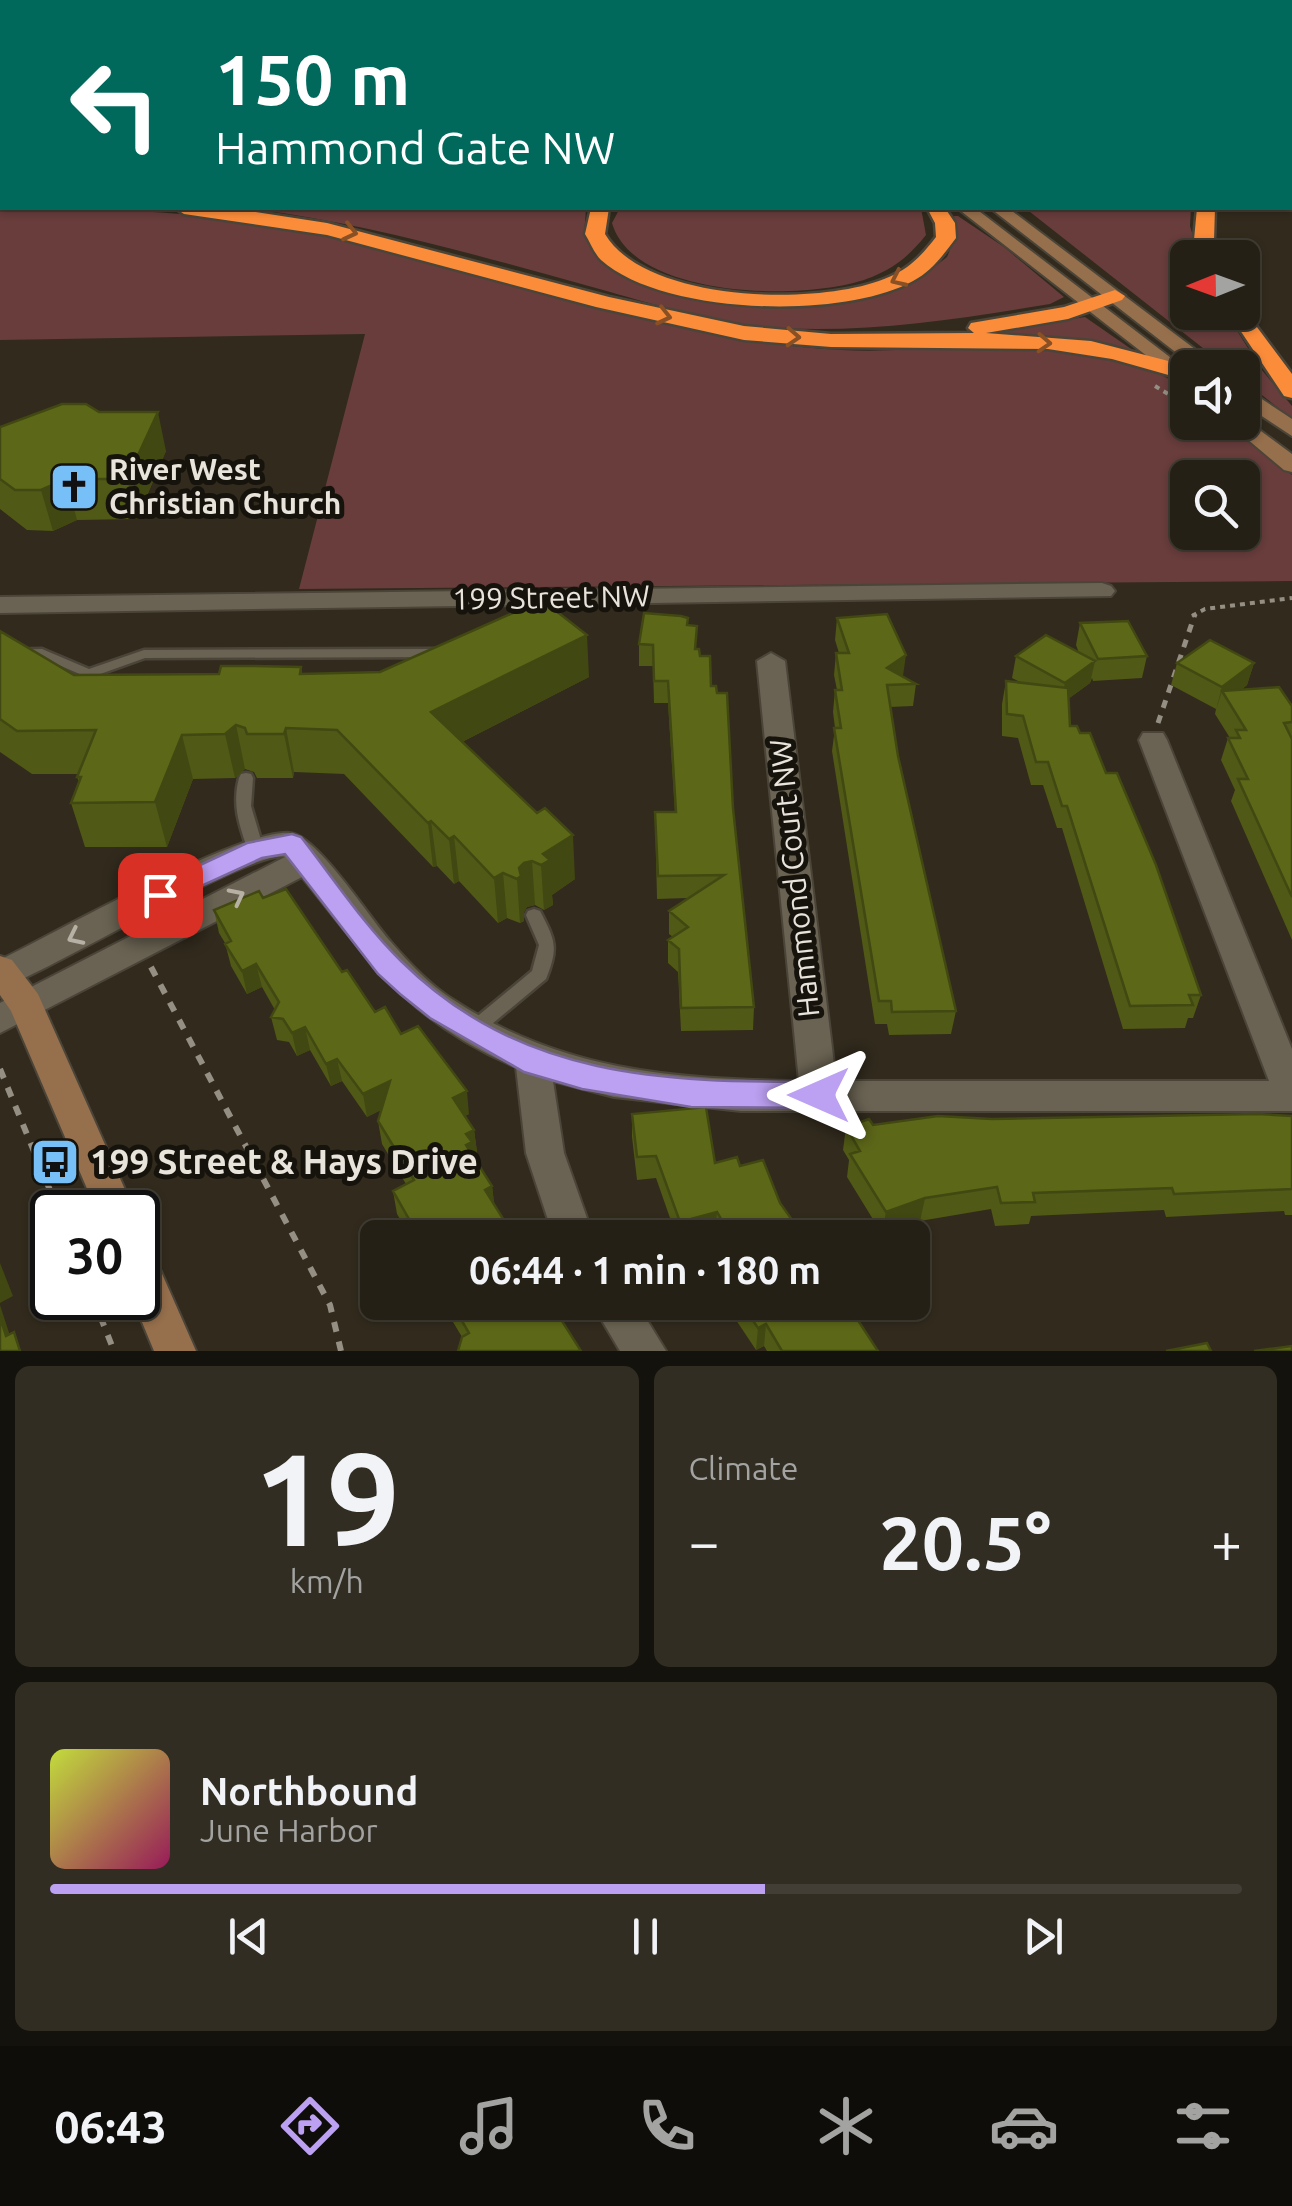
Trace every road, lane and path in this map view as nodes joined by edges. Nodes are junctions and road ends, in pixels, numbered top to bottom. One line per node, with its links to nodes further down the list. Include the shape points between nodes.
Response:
1 (199, 210): 11 (highway, one-way to 11, via 337,229 715,327)
2 (599, 210): 3 (highway, one-way to 2, via 946,238 920,268 864,292 794,301 690,290 620,265 596,233)
3 (937, 210)
4 (968, 210): 9 (main road)
5 (1001, 210): 8 (main road)
6 (1206, 210): 7 (highway)
7 (1204, 240)
8 (1115, 296): 9 (highway); 12 (main road)
9 (1092, 307): 11 (highway, via 981,328); 13 (main road)
10 (1250, 330): 15 (highway)
11 (842, 340): 14 (highway, one-way to 14, via 1050,343 1120,354)
12 (1186, 350)
13 (1170, 368)
14 (1170, 372)
15 (1292, 391)
16 (1260, 405): 17 (main road)
17 (1292, 429)
18 (1260, 440): 19 (main road)
19 (1292, 465)
20 (1102, 591): 22 (street, 199 Street NW)
21 (1292, 598): 28 (path, via 1192,615)
22 (0, 606)
23 (0, 654): 26 (lane, via 42,652)
24 (771, 662): 39 (street, Hammond Court NW)
25 (406, 668): 26 (lane, via 438,652 144,654)
26 (89, 674): 27 (lane)
27 (114, 685)
28 (1153, 740): 40 (street)
29 (246, 778): 30 (lane, via 244,821)
30 (256, 850): 31 (street); 34 (street, one-way to 34)
31 (299, 852): 35 (street, one-way to 31); 36 (street, via 388,967)
32 (534, 915): 36 (lane, via 547,946 540,974)
33 (151, 967): 49 (path, via 330,1305)
34 (1, 972): 35 (main road)
35 (13, 1011): 42 (main road)
36 (473, 1029): 37 (street)
37 (534, 1063): 39 (street, via 691,1094); 43 (street, via 545,1166)
38 (0, 1070): 41 (path)
39 (819, 1095): 40 (street)
40 (1292, 1095)
41 (50, 1190)
42 (105, 1190)
43 (567, 1220)
44 (160, 1316): 48 (main road)
45 (101, 1320): 47 (path)
46 (623, 1320): 50 (street)
47 (114, 1351)
48 (175, 1351)
49 (342, 1351)
50 (645, 1351)

